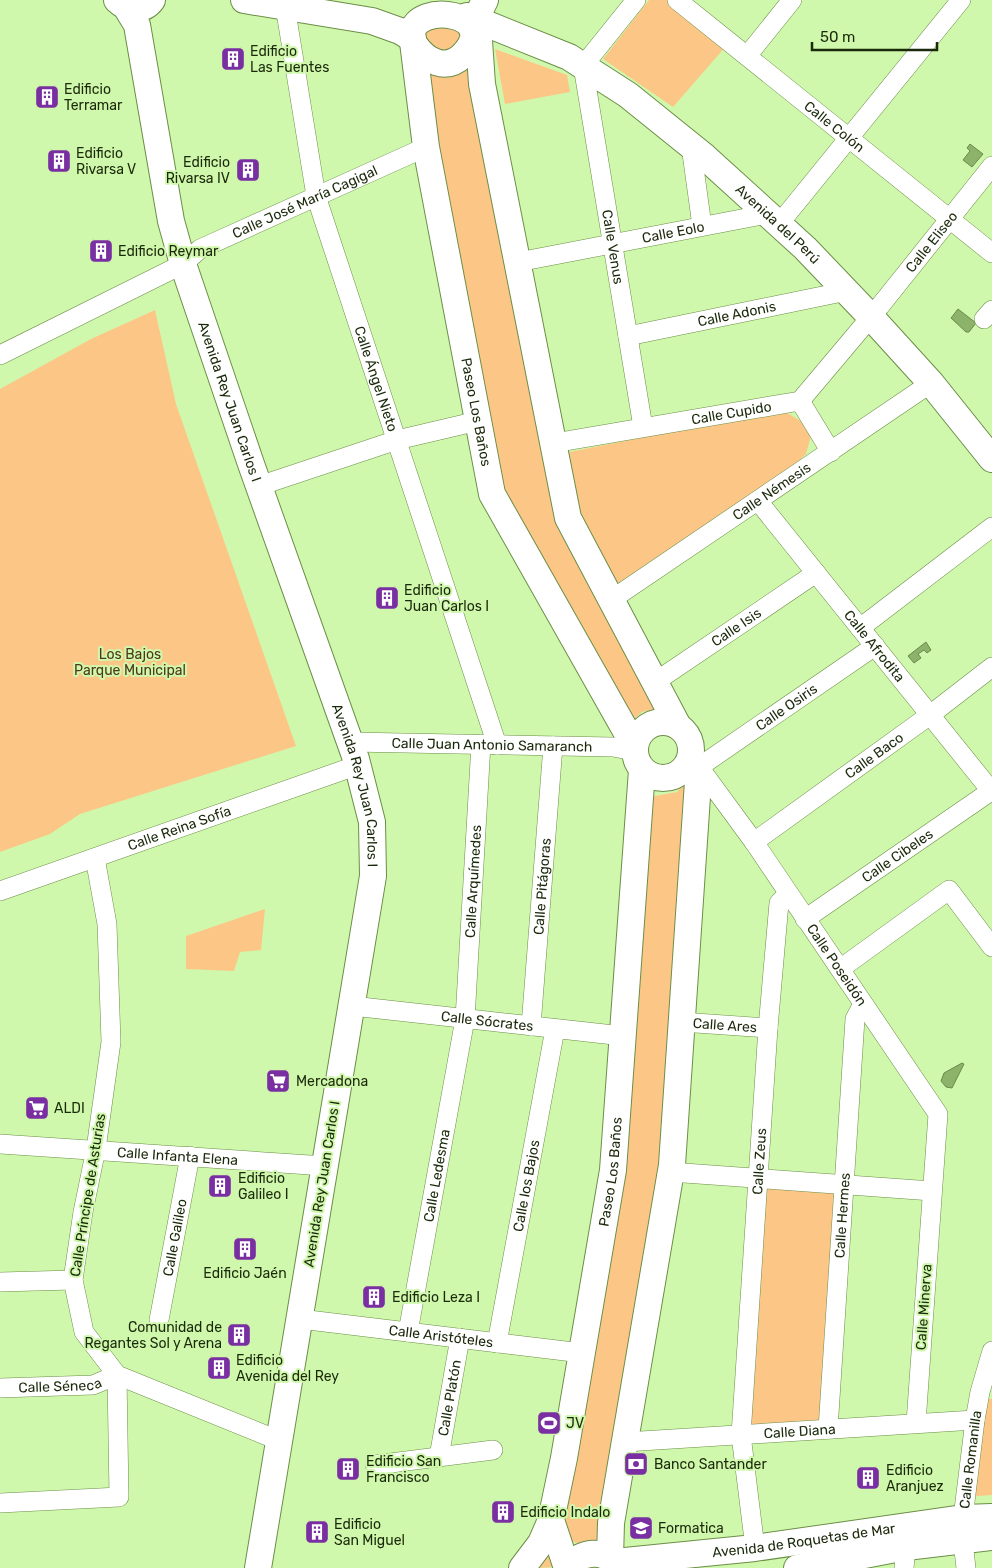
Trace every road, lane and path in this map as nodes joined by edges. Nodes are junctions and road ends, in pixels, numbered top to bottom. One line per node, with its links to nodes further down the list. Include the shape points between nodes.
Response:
1 (244, 0): 6 (street)
2 (636, 0): 13 (street)
3 (677, 0): 12 (street, Calle Colón)
4 (792, 0): 12 (street)
5 (961, 0): 14 (street)
6 (285, 6): 9 (street); 18 (street, Calle Ángel Nieto)
7 (426, 6): 9 (street, via 396,20); 10 (street, via 453,4); 11 (street, via 415,20 412,29)
8 (135, 8): 25 (street, Avenida Rey Juan Carlos I, via 171,221)
9 (372, 21): 11 (street, via 400,30)
10 (475, 25): 11 (street, via 462,56 447,64 436,63 423,56); 13 (street, Avenida del Perú, via 522,38); 24 (street, via 482,84)
11 (414, 42): 16 (street, Paseo Los Baños)
12 (747, 56): 14 (street, Calle Colón)
13 (584, 66): 15 (street, Avenida del Perú, via 628,95); 22 (street, Calle Venus)
14 (849, 138): 19 (street); 20 (street, Calle Colón)
15 (691, 146): 19 (street, Avenida del Perú); 21 (street)
16 (426, 147): 18 (street, Calle José María Cagigal); 32 (street, Paseo Los Baños)
17 (992, 166): 20 (street, Calle Eliseo)
18 (316, 196): 25 (street, Calle José María Cagigal, via 200,249); 34 (street, Calle Ángel Nieto)
19 (773, 219): 21 (street, Calle Eolo); 26 (street, Avenida del Perú)
20 (950, 219): 23 (street, Calle Colón); 27 (street, Calle Eliseo)
21 (702, 226): 22 (street, Calle Eolo)
22 (613, 244): 24 (street, Calle Eolo); 28 (street, Calle Venus)
23 (992, 253)
24 (518, 262): 35 (street)
25 (183, 264): 29 (street, Calle José María Cagigal); 38 (street, Avenida Rey Juan Carlos I)
26 (847, 292): 27 (street, Avenida del Perú); 28 (street, Calle Adonis)
27 (871, 317): 30 (street, Avenida del Perú); 31 (street)
28 (628, 336): 33 (street, Calle Venus)
29 (0, 355)
30 (931, 384): 36 (street, Calle Némesis); 37 (street, Avenida del Perú)
31 (800, 401): 33 (street, Calle Cupido); 36 (street)
32 (478, 421): 34 (street); 52 (street, Paseo Los Baños, via 492,494)
33 (643, 427): 35 (street, Calle Cupido)
34 (397, 440): 38 (street); 49 (street, Calle Ángel Nieto)
35 (554, 443): 42 (street, via 568,518)
36 (831, 452): 39 (street, Calle Némesis)
37 (992, 459)
38 (259, 486): 51 (street, Avenida Rey Juan Carlos I)
39 (758, 501): 41 (street, Calle Afrodita); 42 (street, Calle Némesis)
40 (992, 527): 43 (street)
41 (816, 573): 43 (street, Calle Afrodita); 46 (street, Calle Isis)
42 (611, 600): 46 (street)
43 (860, 628): 44 (street, Calle Afrodita)
44 (874, 646): 47 (street, Calle Afrodita); 53 (street, Calle Osiris)
45 (992, 667): 47 (street, Calle Baco)
46 (655, 682): 48 (street)
47 (930, 715): 54 (street, Calle Afrodita); 55 (street, Calle Baco)
48 (678, 726): 52 (street, via 657,722 647,727 639,735); 53 (street, via 687,737)
49 (489, 745): 50 (street, Calle Juan Antonio Samaranch); 51 (street, Calle Juan Antonio Samaranch); 64 (street, Calle Arquímedes)
50 (553, 746): 52 (street, Calle Juan Antonio Samaranch, via 613,748); 66 (street, Calle Pitágoras)
51 (354, 753): 56 (street, Calle Reina Sofía); 63 (street, Avenida Rey Juan Carlos I, via 372,822 374,876)
52 (637, 756): 53 (street, via 653,778 669,779); 69 (street, Paseo Los Baños)
53 (695, 759): 55 (street, Calle Poseidón); 65 (street)
54 (991, 792): 59 (street, Calle Cibeles)
55 (754, 842): 58 (street, Calle Poseidón)
56 (95, 858): 57 (street, Calle Reina Sofía); 71 (street, Calle Príncipe de Asturias, via 107,924 111,1042)
57 (0, 891)
58 (788, 894): 59 (street, Calle Poseidón); 67 (street, Calle Zeus, via 779,903)
59 (805, 919): 61 (street, Calle Poseidón)
60 (992, 947): 61 (street, via 949,890)
61 (840, 969): 62 (street, Calle Poseidón)
62 (864, 1004): 76 (street, Calle Hermes, via 855,1019); 77 (street, Calle Poseidón, via 938,1114)
63 (352, 1006): 64 (street, Calle Sócrates); 73 (street, Avenida Rey Juan Carlos I)
64 (465, 1019): 66 (street, Calle Sócrates); 82 (street, Calle Ledesma)
65 (681, 1022): 67 (street, Calle Ares); 74 (street)
66 (531, 1026): 68 (street, Calle Sócrates)
67 (768, 1028): 75 (street, Calle Zeus)
68 (555, 1029): 69 (street, Calle Sócrates); 84 (street, Calle los Bajos)
69 (623, 1036): 86 (street, Paseo Los Baños, via 613,1170)
70 (0, 1144): 71 (street, Calle Infanta Elena)
71 (96, 1150): 72 (street, Calle Infanta Elena); 78 (street, Calle Príncipe de Asturias)
72 (190, 1156): 73 (street, Calle Infanta Elena); 81 (street, Calle Galileo)
73 (325, 1166): 80 (street, Avenida Rey Juan Carlos I)
74 (670, 1172): 75 (street); 95 (street)
75 (758, 1178): 76 (street); 93 (street, Calle Zeus)
76 (844, 1184): 77 (street); 92 (street, Calle Hermes)
77 (932, 1191): 91 (street, Calle Minerva)
78 (73, 1280): 79 (street); 87 (street, Calle Príncipe de Asturias, via 84,1332)
79 (0, 1282)
80 (300, 1319): 82 (street, Calle Aristóteles); 94 (street, Avenida Rey Juan Carlos I)
81 (159, 1320)
82 (408, 1332): 83 (street, Calle Aristóteles)
83 (460, 1338): 84 (street, Calle Aristóteles); 97 (street, Calle Platón)
84 (497, 1342): 86 (street, Calle Aristóteles)
85 (992, 1351): 89 (street, Calle Romanilla)
86 (582, 1353): 101 (street, Paseo Los Baños)
87 (117, 1375): 88 (street, Calle Séneca, via 93,1385); 94 (street); 99 (street, via 119,1497)
88 (0, 1388)
89 (986, 1392): 90 (street, Calle Romanilla)
90 (974, 1420): 91 (street, Calle Diana); 102 (street, Calle Romanilla)
91 (916, 1424): 92 (street, Calle Diana)
92 (828, 1429): 93 (street, Calle Diana)
93 (741, 1435): 95 (street, Calle Diana); 104 (street, Calle Zeus)
94 (280, 1440): 107 (street, Avenida Rey Juan Carlos I)
95 (625, 1442): 106 (street, via 612,1523)
96 (494, 1450): 97 (street, Calle Platón)
97 (439, 1457): 98 (street, Calle Platón)
98 (375, 1465)
99 (0, 1503)
100 (992, 1517): 102 (street, Avenida de Roquetas de Mar)
101 (551, 1520): 108 (street, Paseo Los Baños, via 541,1543); 109 (street)
102 (963, 1529): 103 (street, Avenida de Roquetas de Mar); 104 (street, Avenida de Roquetas de Mar); 105 (street, Avenida de Roquetas de Mar); 111 (street, Calle Romanilla)
103 (992, 1537)
104 (755, 1548): 106 (street, Avenida de Roquetas de Mar)
105 (905, 1558): 110 (street, Avenida de Roquetas de Mar)
106 (614, 1563): 109 (street, Avenida de Roquetas de Mar, via 599,1554 589,1554 580,1556)
107 (258, 1568)
108 (522, 1568)
109 (567, 1568)
110 (798, 1568)
111 (966, 1568)

